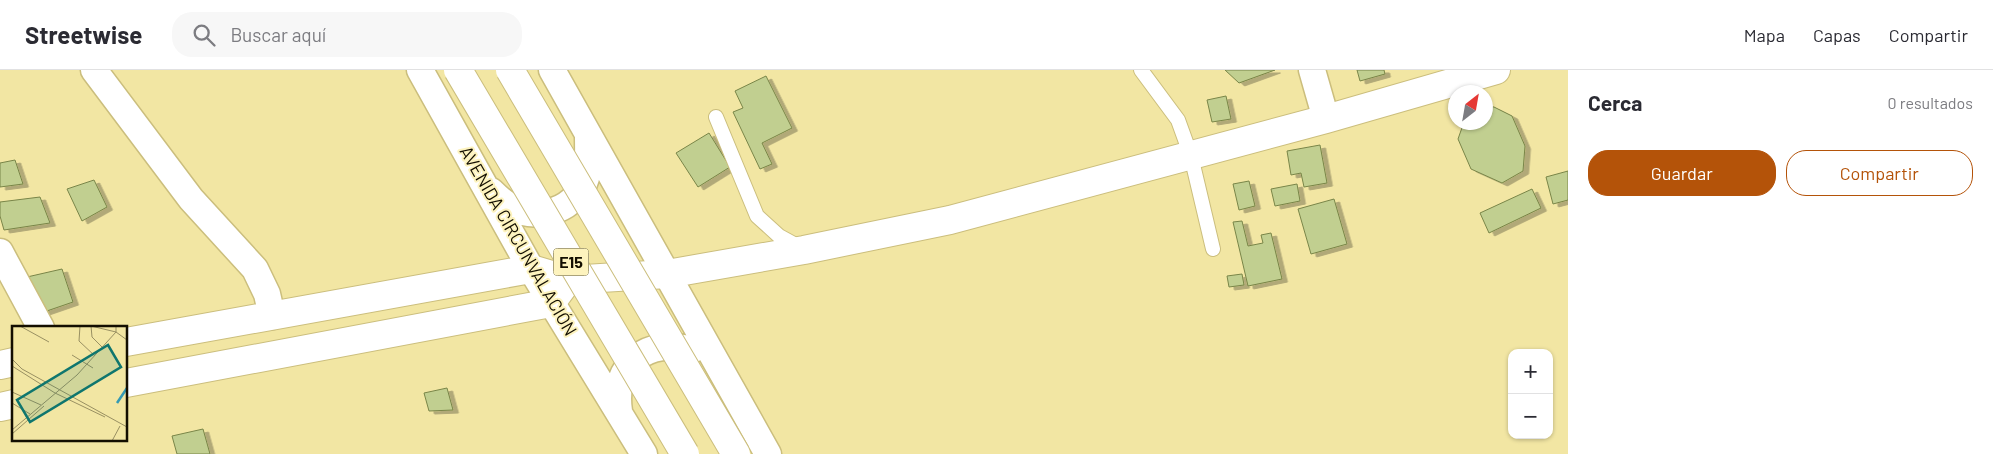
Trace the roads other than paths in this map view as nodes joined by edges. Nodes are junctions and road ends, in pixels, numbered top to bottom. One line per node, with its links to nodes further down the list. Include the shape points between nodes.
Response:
1 (94, 70): 21 (street, via 190,199 254,269 268,294)
2 (420, 70): 13 (street, AVENIDA CIRCUNVALACIÓN)
3 (458, 70): 28 (main road, AVENIDA CIRCUNVALACIÓN / E15, bridge)
4 (510, 70): 29 (main road, E15, bridge)
5 (552, 70): 11 (street, AVENIDA CIRCUNVALACIÓN)
6 (1141, 70): 12 (lane, via 1178,120)
7 (1312, 70): 10 (street)
8 (1488, 71): 10 (main road)
9 (716, 117): 15 (lane, via 758,216 779,236)
10 (1326, 119): 12 (main road)
11 (588, 136): 13 (street, via 589,162 585,180 571,203 558,210 532,213 514,209); 18 (street, AVENIDA CIRCUNVALACIÓN)
12 (1191, 156): 14 (lane); 15 (main road, via 950,220)
13 (488, 189): 17 (street, AVENIDA CIRCUNVALACIÓN)
14 (1213, 249)
15 (804, 250): 18 (main road)
16 (0, 252): 22 (street)
17 (531, 269): 19 (main road); 20 (street, AVENIDA CIRCUNVALACIÓN); 21 (main road)
18 (667, 274): 19 (main road); 24 (street, AVENIDA CIRCUNVALACIÓN)
19 (568, 280): 20 (main road)
20 (551, 303): 25 (main road); 26 (street, AVENIDA CIRCUNVALACIÓN)
21 (272, 316): 23 (main road)
22 (41, 326)
23 (128, 342)
24 (717, 366): 26 (street, AVENIDA CIRCUNVALACIÓN, via 697,351 679,346 660,346 644,352 634,360 618,386); 30 (street, AVENIDA CIRCUNVALACIÓN)
25 (128, 383)
26 (619, 411): 27 (street, AVENIDA CIRCUNVALACIÓN)
27 (644, 454)
28 (685, 454)
29 (736, 454)
30 (768, 454)

